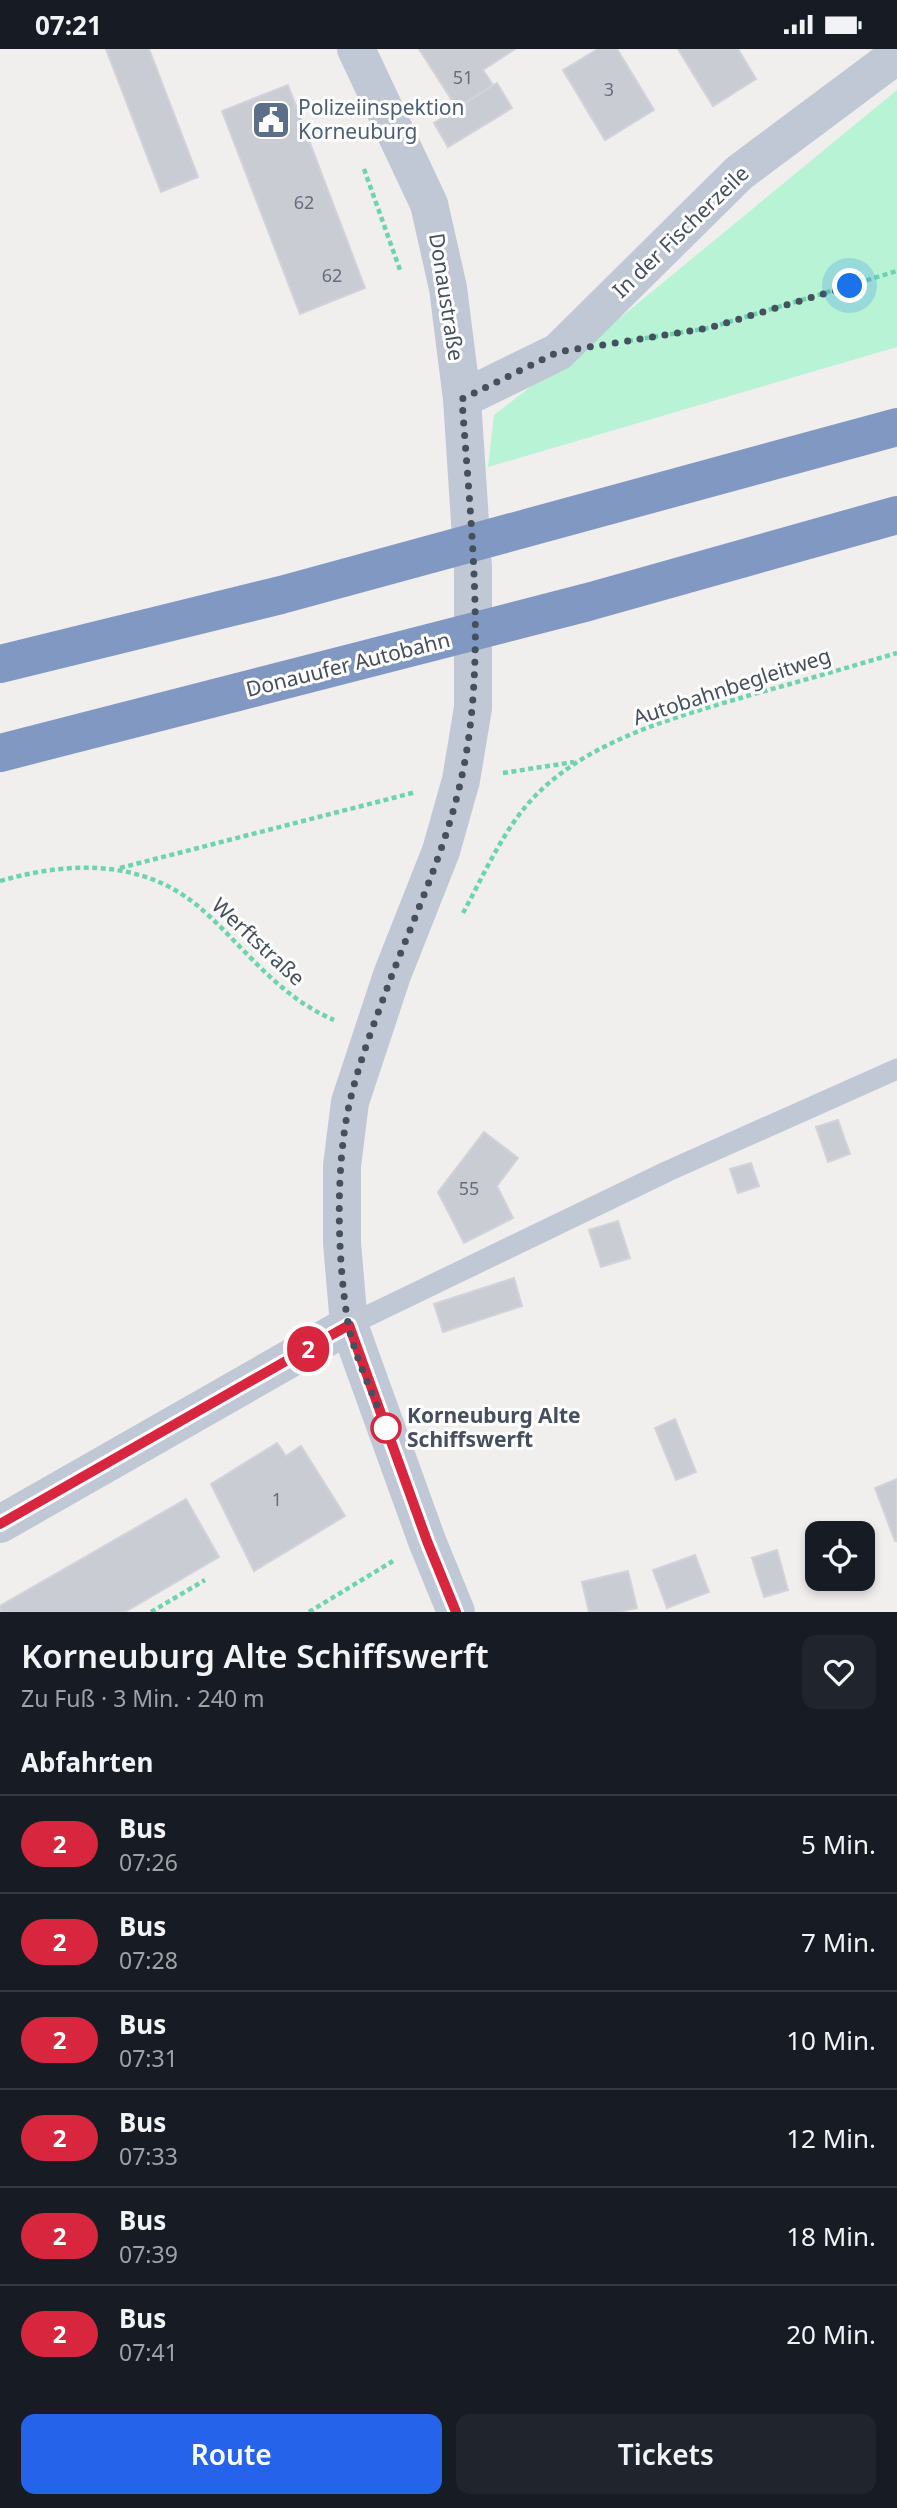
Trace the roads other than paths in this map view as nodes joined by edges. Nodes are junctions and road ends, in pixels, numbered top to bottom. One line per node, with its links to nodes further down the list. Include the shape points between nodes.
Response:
1 (356, 49): 3 (street, Donaustraße, via 429,204 448,288)
2 (897, 55): 3 (street, In der Fischerzeile, via 739,173 558,352)
3 (462, 399): 9 (street, Donaustraße, via 473,568 473,708 461,780 441,851 370,1035 350,1102 342,1166)
4 (897, 427): 6 (highway, via 281,595)
5 (897, 515): 7 (highway, Donauufer Autobahn, via 588,603)
6 (0, 664)
7 (0, 753)
8 (897, 1069): 9 (lane, via 668,1171)
9 (349, 1325): 10 (street); 11 (street, Donaustraße)
10 (0, 1524)
11 (456, 1612)

